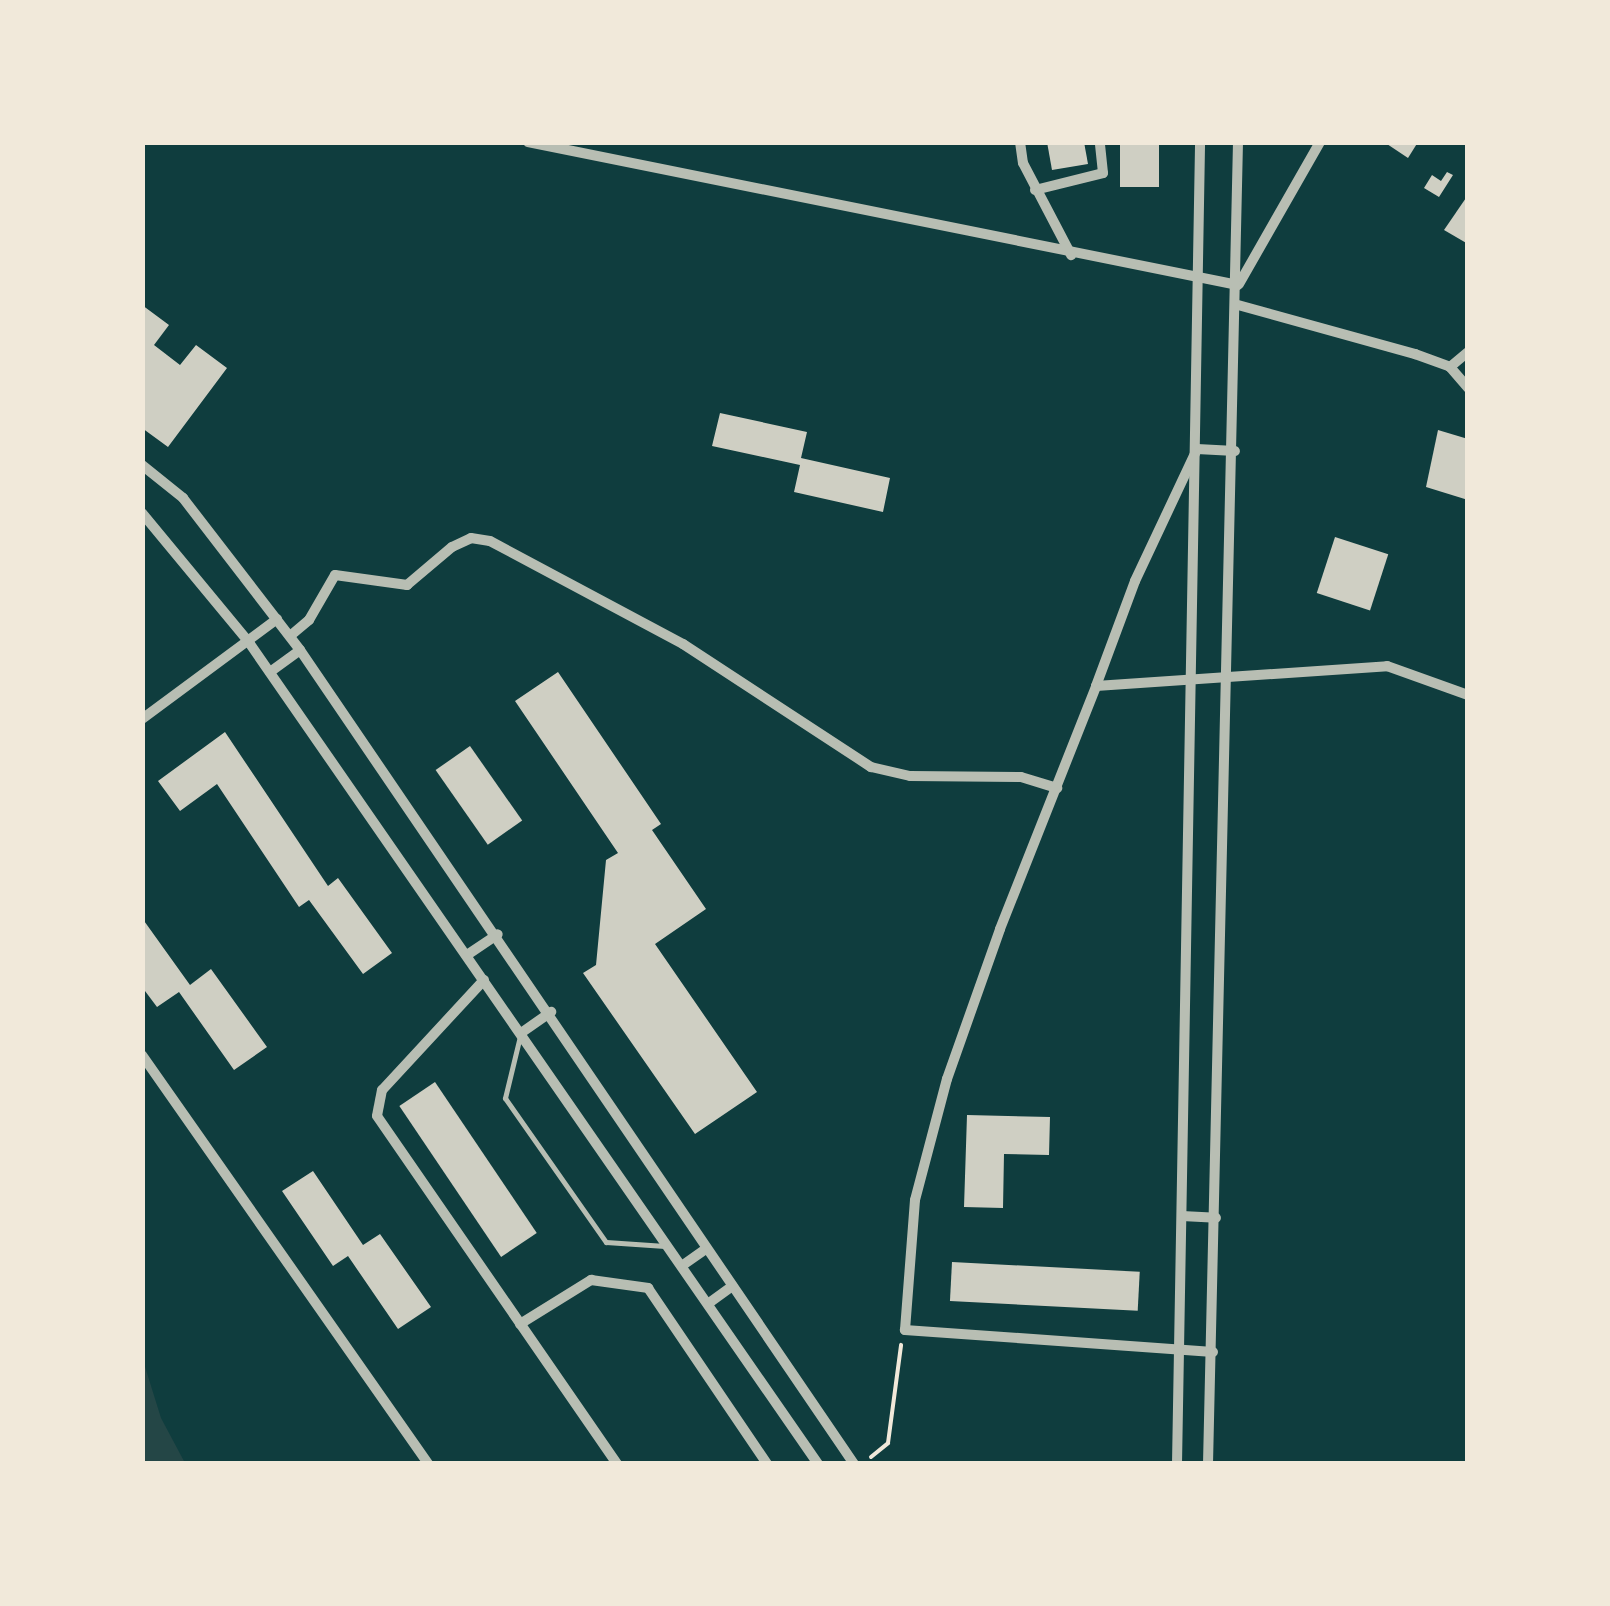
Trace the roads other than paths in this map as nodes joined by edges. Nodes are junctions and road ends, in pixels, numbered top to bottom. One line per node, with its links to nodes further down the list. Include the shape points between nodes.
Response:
1 (528, 142): 8 (street)
2 (1020, 142): 7 (street)
3 (1100, 142): 7 (street, via 1103,173)
4 (1200, 142): 9 (street)
5 (1238, 142): 10 (street)
6 (1320, 142): 10 (street)
7 (1035, 190): 8 (street)
8 (1071, 255): 9 (street)
9 (1200, 282): 10 (street); 15 (street)
10 (1238, 285): 11 (street)
11 (1238, 305): 13 (street); 16 (street)
12 (1468, 352): 13 (street)
13 (1450, 368): 14 (street)
14 (1468, 388)
15 (1197, 449): 16 (street); 25 (street); 26 (street, via 1134,581)
16 (1235, 450): 24 (street)
17 (142, 465): 19 (street, via 183,498)
18 (142, 513): 21 (street)
19 (276, 619): 20 (street); 21 (street)
20 (290, 636): 22 (street); 29 (street, via 309,620 335,575 406,585 471,538 683,644 871,766 910,776 1021,777)
21 (248, 640): 23 (street); 28 (street)
22 (300, 650): 23 (street); 30 (street)
23 (270, 672): 31 (street)
24 (1230, 675): 25 (street); 27 (street, via 1387,666); 37 (street)
25 (1192, 678): 26 (street); 36 (street)
26 (1096, 686): 29 (street)
27 (1468, 695)
28 (142, 719)
29 (1057, 788): 44 (street, via 947,1080 915,1200 905,1330)
30 (498, 934): 31 (street); 33 (street)
31 (468, 955): 32 (street)
32 (484, 980): 34 (street); 43 (street, via 382,1090 377,1116)
33 (552, 1012): 34 (street); 39 (street)
34 (521, 1033): 38 (street); 38 (lane, via 505,1098 516,1114 606,1242)
35 (142, 1054): 46 (street)
36 (1182, 1216): 37 (street); 44 (street)
37 (1216, 1218): 45 (street)
38 (670, 1247): 40 (street)
39 (706, 1249): 40 (street); 41 (street)
40 (682, 1265): 42 (street)
41 (732, 1286): 42 (street); 50 (street)
42 (708, 1303): 49 (street)
43 (520, 1324): 47 (street); 48 (street, via 591,1280 648,1288)
44 (1179, 1348): 45 (street); 51 (street)
45 (1212, 1352): 52 (street)
46 (428, 1464)
47 (617, 1464)
48 (767, 1464)
49 (818, 1464)
50 (854, 1464)
51 (1177, 1464)
52 (1208, 1464)

